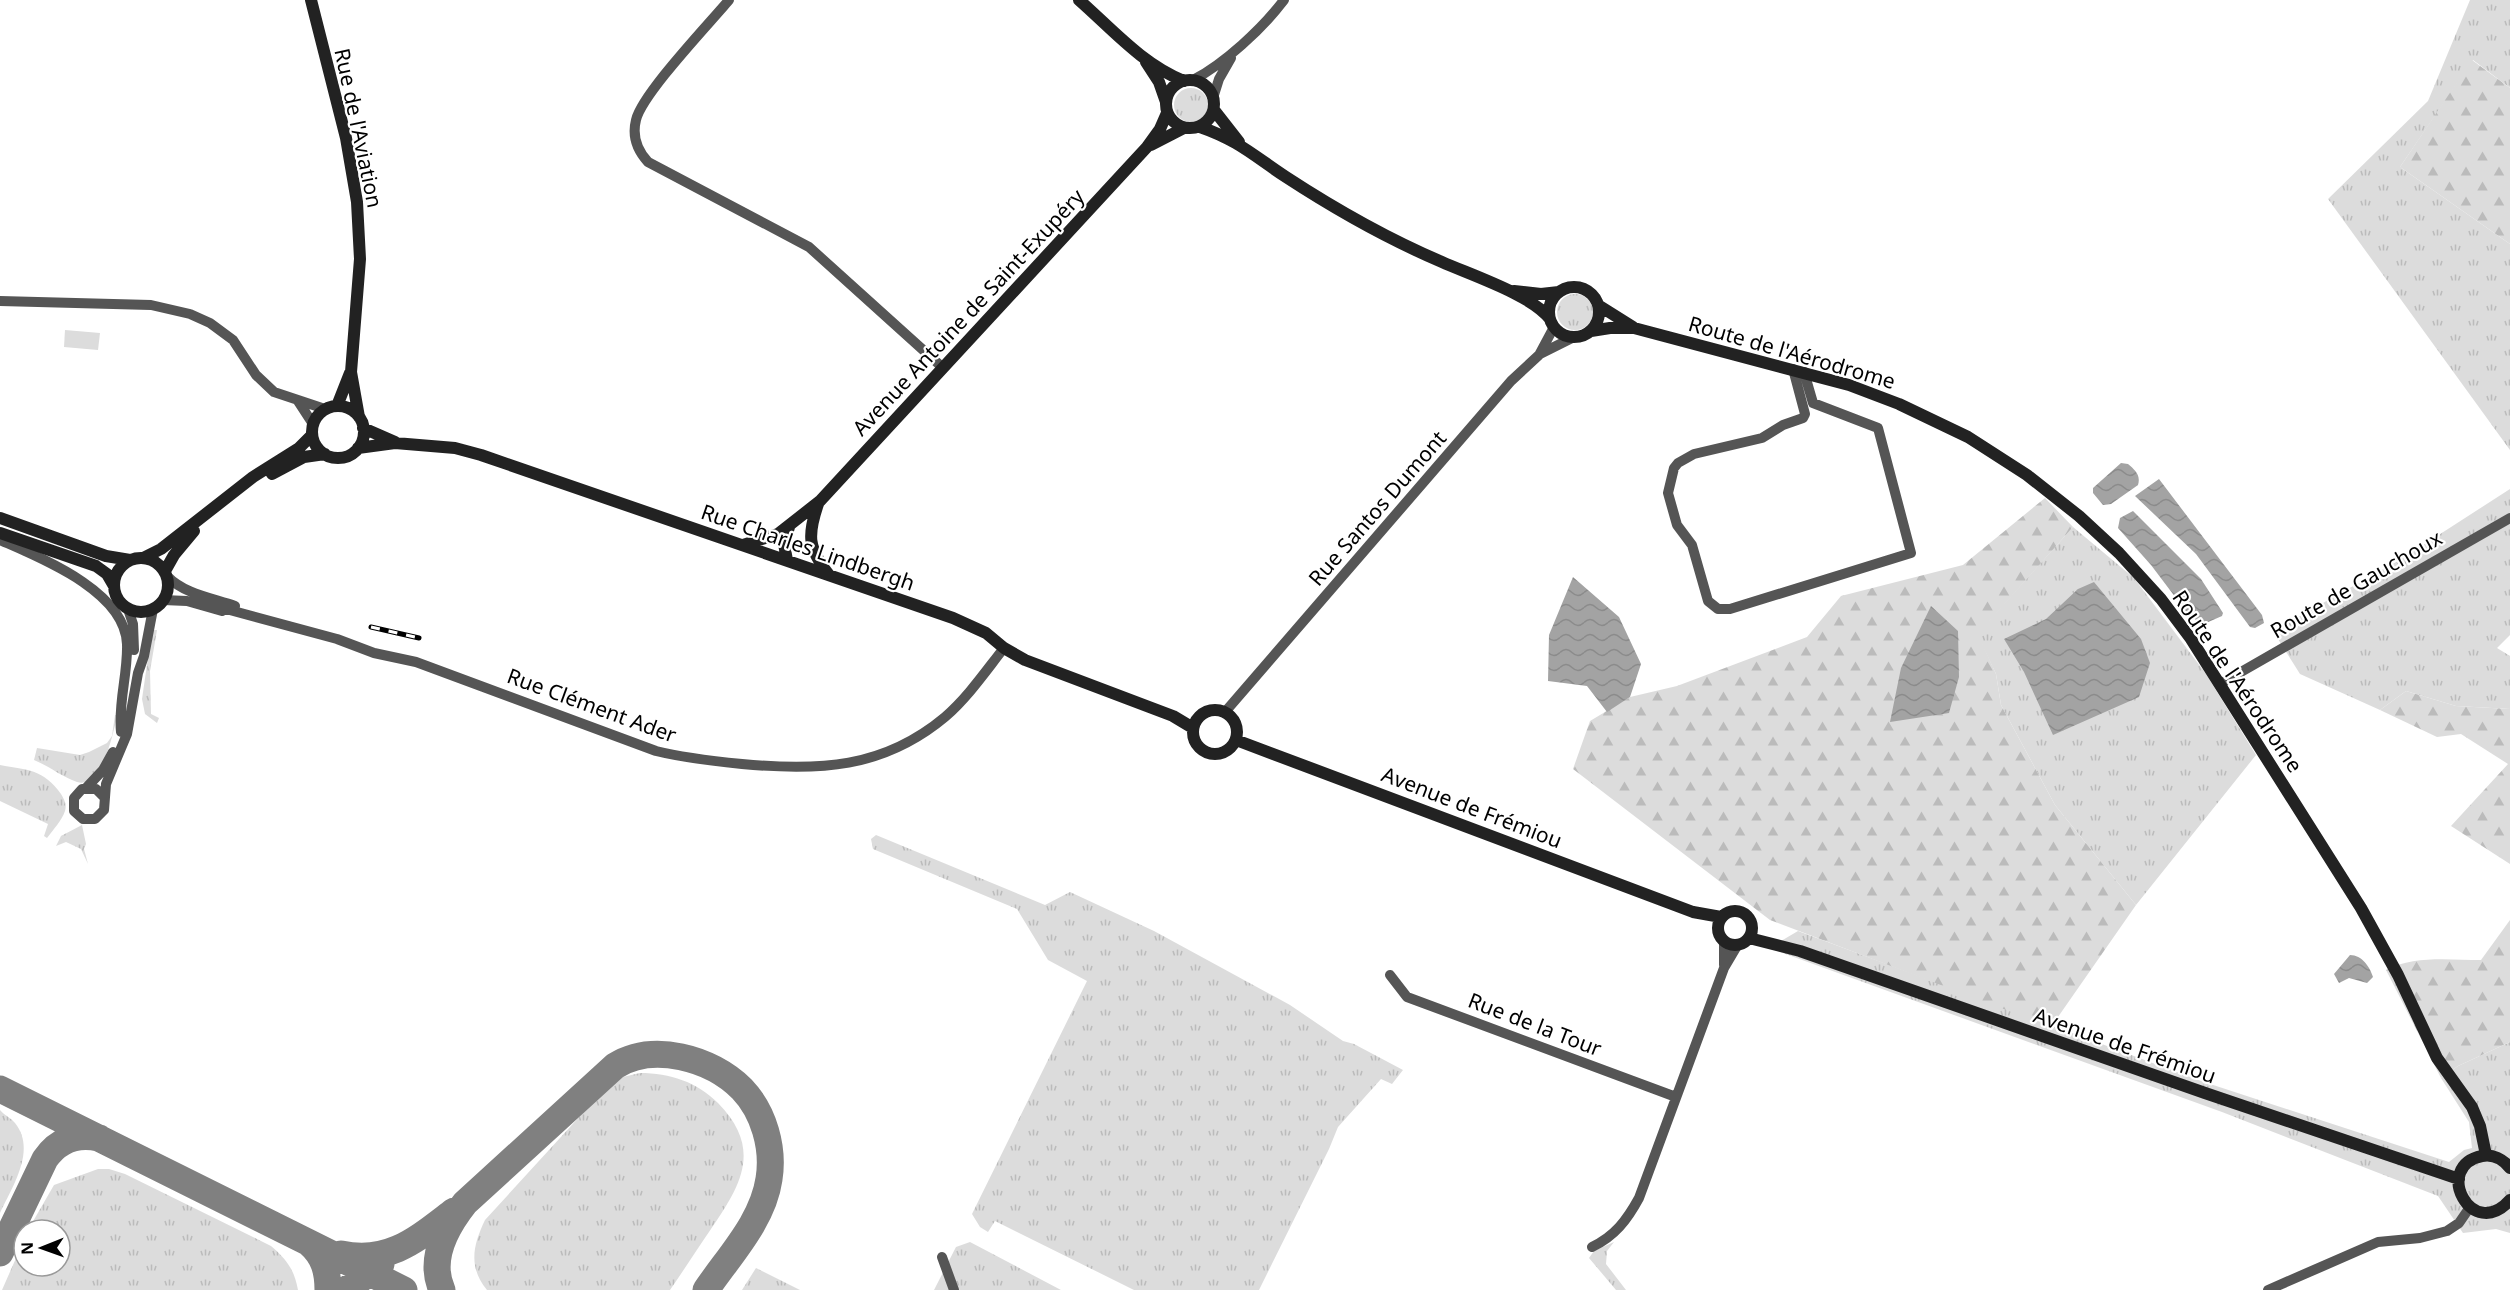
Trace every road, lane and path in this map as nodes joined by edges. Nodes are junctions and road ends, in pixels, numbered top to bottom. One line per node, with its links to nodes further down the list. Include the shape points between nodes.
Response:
1 (310, 0): 25 (street, Rue de l'Aviation, via 346,138 357,202 360,259)
2 (729, 0): 23 (street, via 641,107 635,132 641,154 648,162 809,248)
3 (1079, 0): 6 (street)
4 (1284, 0): 5 (street)
5 (1236, 50): 7 (street, via 1210,71); 8 (street, via 1219,79)
6 (1142, 56): 7 (street, via 1169,75); 9 (street, via 1159,82)
7 (1188, 80): 8 (street, via 1207,87); 9 (street, via 1171,90)
8 (1214, 104): 10 (street, via 1211,117); 12 (street)
9 (1167, 108): 11 (street, via 1177,125); 13 (street, Avenue Antoine de Saint-Exupéry, via 1160,129)
10 (1200, 127): 11 (street); 12 (street)
11 (1184, 128): 13 (street, Avenue Antoine de Saint-Exupéry)
12 (1241, 144): 14 (street, via 1284,176 1366,224 1425,255)
13 (1147, 147): 23 (street, Avenue Antoine de Saint-Exupéry)
14 (1510, 291): 15 (street); 18 (street, via 1545,313)
15 (1559, 292): 17 (street, via 1569,287 1585,288); 18 (street, via 1549,310)
16 (0, 301): 26 (street, via 151,305 190,314 233,340 269,388 278,395)
17 (1599, 304): 19 (street, Route de l'Aérodrome); 20 (street, via 1599,318)
18 (1552, 323): 21 (street); 22 (street, Rue Santos Dumont)
19 (1634, 328): 20 (street, Route de l'Aérodrome); 24 (street, Route de l'Aérodrome)
20 (1591, 331): 21 (street)
21 (1572, 338): 22 (street)
22 (1539, 355): 55 (street, Rue Santos Dumont, via 1511,381)
23 (942, 367): 34 (street, Avenue Antoine de Saint-Exupéry)
24 (1799, 371): 24 (street, via 1813,403 1878,428 1911,553 1730,609 1718,609 1708,602 1692,545 1677,525 1669,484 1676,465 1687,457 1762,438 1803,418); 54 (street, Route de l'Aérodrome, via 1899,404 1968,437 2027,475 2120,553 2175,617)
25 (351, 372): 27 (street, Rue de l'Aviation); 28 (street, Rue de l'Aviation)
26 (298, 400): 27 (street); 29 (street)
27 (331, 407): 28 (street, via 349,408); 29 (street)
28 (361, 422): 30 (street, Rue Charles Lindbergh); 31 (street, via 363,435)
29 (313, 429): 32 (street, via 316,446); 33 (street, via 299,448)
30 (395, 442): 31 (street, Rue Charles Lindbergh); 42 (street, Rue Charles Lindbergh, via 455,448 481,455)
31 (358, 448): 32 (street, via 343,457)
32 (325, 454): 33 (street, via 304,457)
33 (238, 490): 35 (street)
34 (818, 503): 38 (street, Avenue Antoine de Saint-Exupéry); 41 (street, Avenue Antoine de Saint-Exupéry)
35 (215, 508): 43 (street); 46 (street, via 181,546)
36 (0, 518): 44 (street, via 106,556)
37 (2510, 518): 54 (street, Route de Gauchoux)
38 (789, 527): 42 (street, Avenue Antoine de Saint-Exupéry, via 767,539); 45 (street, via 784,544)
39 (0, 533): 48 (street, via 96,566)
40 (0, 540): 57 (street, via 67,572 101,597 120,618 127,635 119,715)
41 (810, 543): 45 (street, via 805,553); 47 (street)
42 (743, 545): 45 (street, Rue Charles Lindbergh)
43 (143, 558): 44 (street); 46 (street, via 156,562)
44 (130, 560): 48 (street, via 117,573)
45 (789, 561): 47 (street, Rue Charles Lindbergh)
46 (166, 574): 49 (street, via 168,591); 53 (street, Rue Clément Ader, via 173,583 196,594)
47 (829, 575): 52 (street, Rue Charles Lindbergh, via 972,625)
48 (114, 586): 50 (street, via 117,597)
49 (163, 600): 51 (street); 53 (street, Rue Clément Ader, via 226,609 336,639 374,654)
50 (128, 609): 51 (street); 57 (street, via 134,634 133,662)
51 (153, 609): 60 (street, via 127,734)
52 (1004, 648): 53 (street, Rue Clément Ader, via 963,700 919,735 885,753 809,768 695,759 656,751); 56 (street, Rue Charles Lindbergh, via 1036,665 1173,716)
53 (416, 662)
54 (2220, 684): 66 (street, Route de l'Aérodrome, via 2366,917 2437,1059 2472,1107)
55 (1225, 712): 56 (street, via 1205,711); 58 (street, via 1237,727)
56 (1193, 728): 58 (street, via 1195,742 1205,752 1219,754)
57 (121, 732): 59 (street, via 110,759)
58 (1236, 740): 61 (street, Avenue de Frémiou)
59 (87, 787): 60 (street); 60 (street, via 77,792 73,801 74,811 80,817 92,820 100,815 105,807)
60 (104, 797)
61 (1719, 923): 62 (street, via 1731,911 1740,911 1749,918); 63 (street)
62 (1751, 934): 63 (street); 68 (street, Avenue de Frémiou)
63 (1730, 944): 65 (street, via 1725,968)
64 (1390, 975): 65 (street, Rue de la Tour, via 1407,997)
65 (1676, 1097): 71 (street, via 1626,1220 1605,1241)
66 (2486, 1155): 67 (street, via 2502,1160); 68 (street, via 2468,1162)
67 (2510, 1168)
68 (2459, 1179): 70 (street, via 2460,1194)
69 (2510, 1201): 70 (street, via 2486,1213)
70 (2470, 1207): 74 (street, via 2459,1223 2446,1231 2378,1242)
71 (1592, 1246)
72 (942, 1257): 73 (street)
73 (954, 1290)
74 (2268, 1290)

